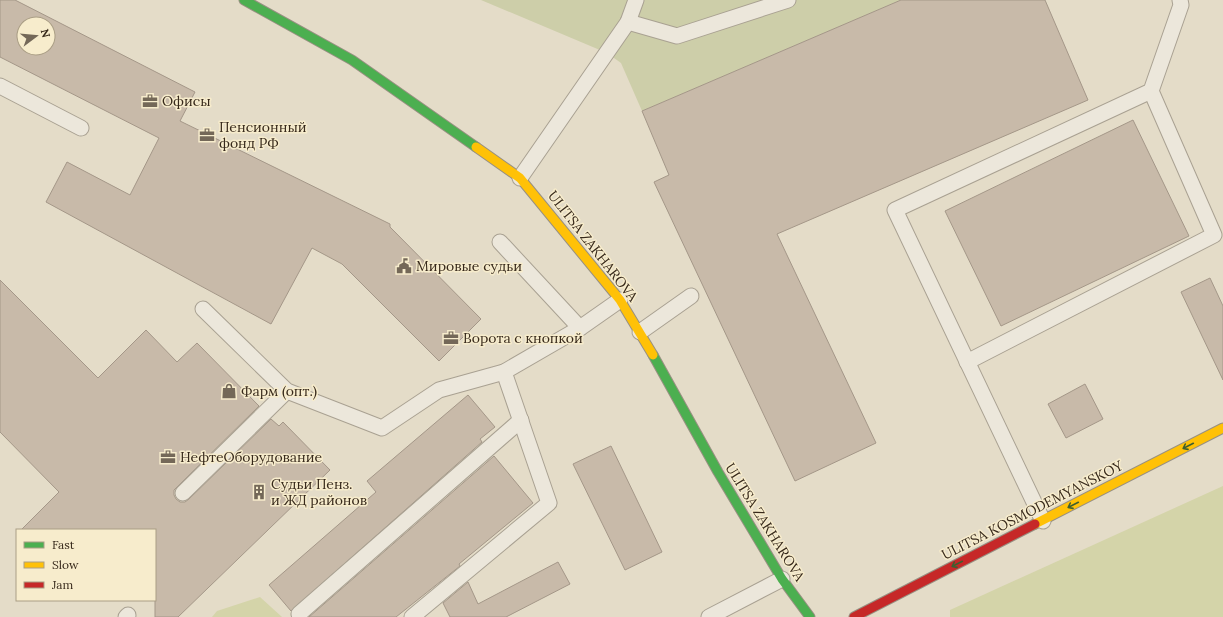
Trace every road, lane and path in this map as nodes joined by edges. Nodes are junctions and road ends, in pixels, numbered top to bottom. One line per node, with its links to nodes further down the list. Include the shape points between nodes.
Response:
1 (244, 0): 9 (main road, ULITSA ZAKHAROVA, via 352,60)
2 (636, 0): 5 (lane)
3 (788, 0): 5 (lane, via 677,36)
4 (1180, 0): 7 (lane, via 1181,5)
5 (628, 22): 9 (lane)
6 (0, 86): 8 (lane)
7 (1151, 91): 16 (lane, via 1214,235); 16 (lane, via 895,210)
8 (80, 128)
9 (520, 178): 12 (main road, ULITSA ZAKHAROVA)
10 (500, 242): 14 (lane)
11 (691, 296): 15 (lane)
12 (620, 300): 14 (lane); 15 (main road, ULITSA ZAKHAROVA)
13 (203, 309): 18 (lane)
14 (580, 328): 17 (lane)
15 (640, 332): 23 (main road, ULITSA ZAKHAROVA, via 718,472)
16 (967, 362): 22 (lane)
17 (504, 372): 18 (lane, via 439,390 382,428); 19 (lane)
18 (287, 391): 21 (lane)
19 (520, 420): 24 (lane); 25 (lane, via 549,503)
20 (1223, 428): 22 (main road, ULITSA KOSMODEMYANSKOY, one-way to 22)
21 (183, 493)
22 (1043, 521): 28 (main road, ULITSA KOSMODEMYANSKOY, one-way to 28)
23 (782, 579): 26 (lane); 27 (main road, ULITSA ZAKHAROVA)
24 (299, 614)
25 (412, 617)
26 (709, 617)
27 (810, 617)
28 (854, 617)

